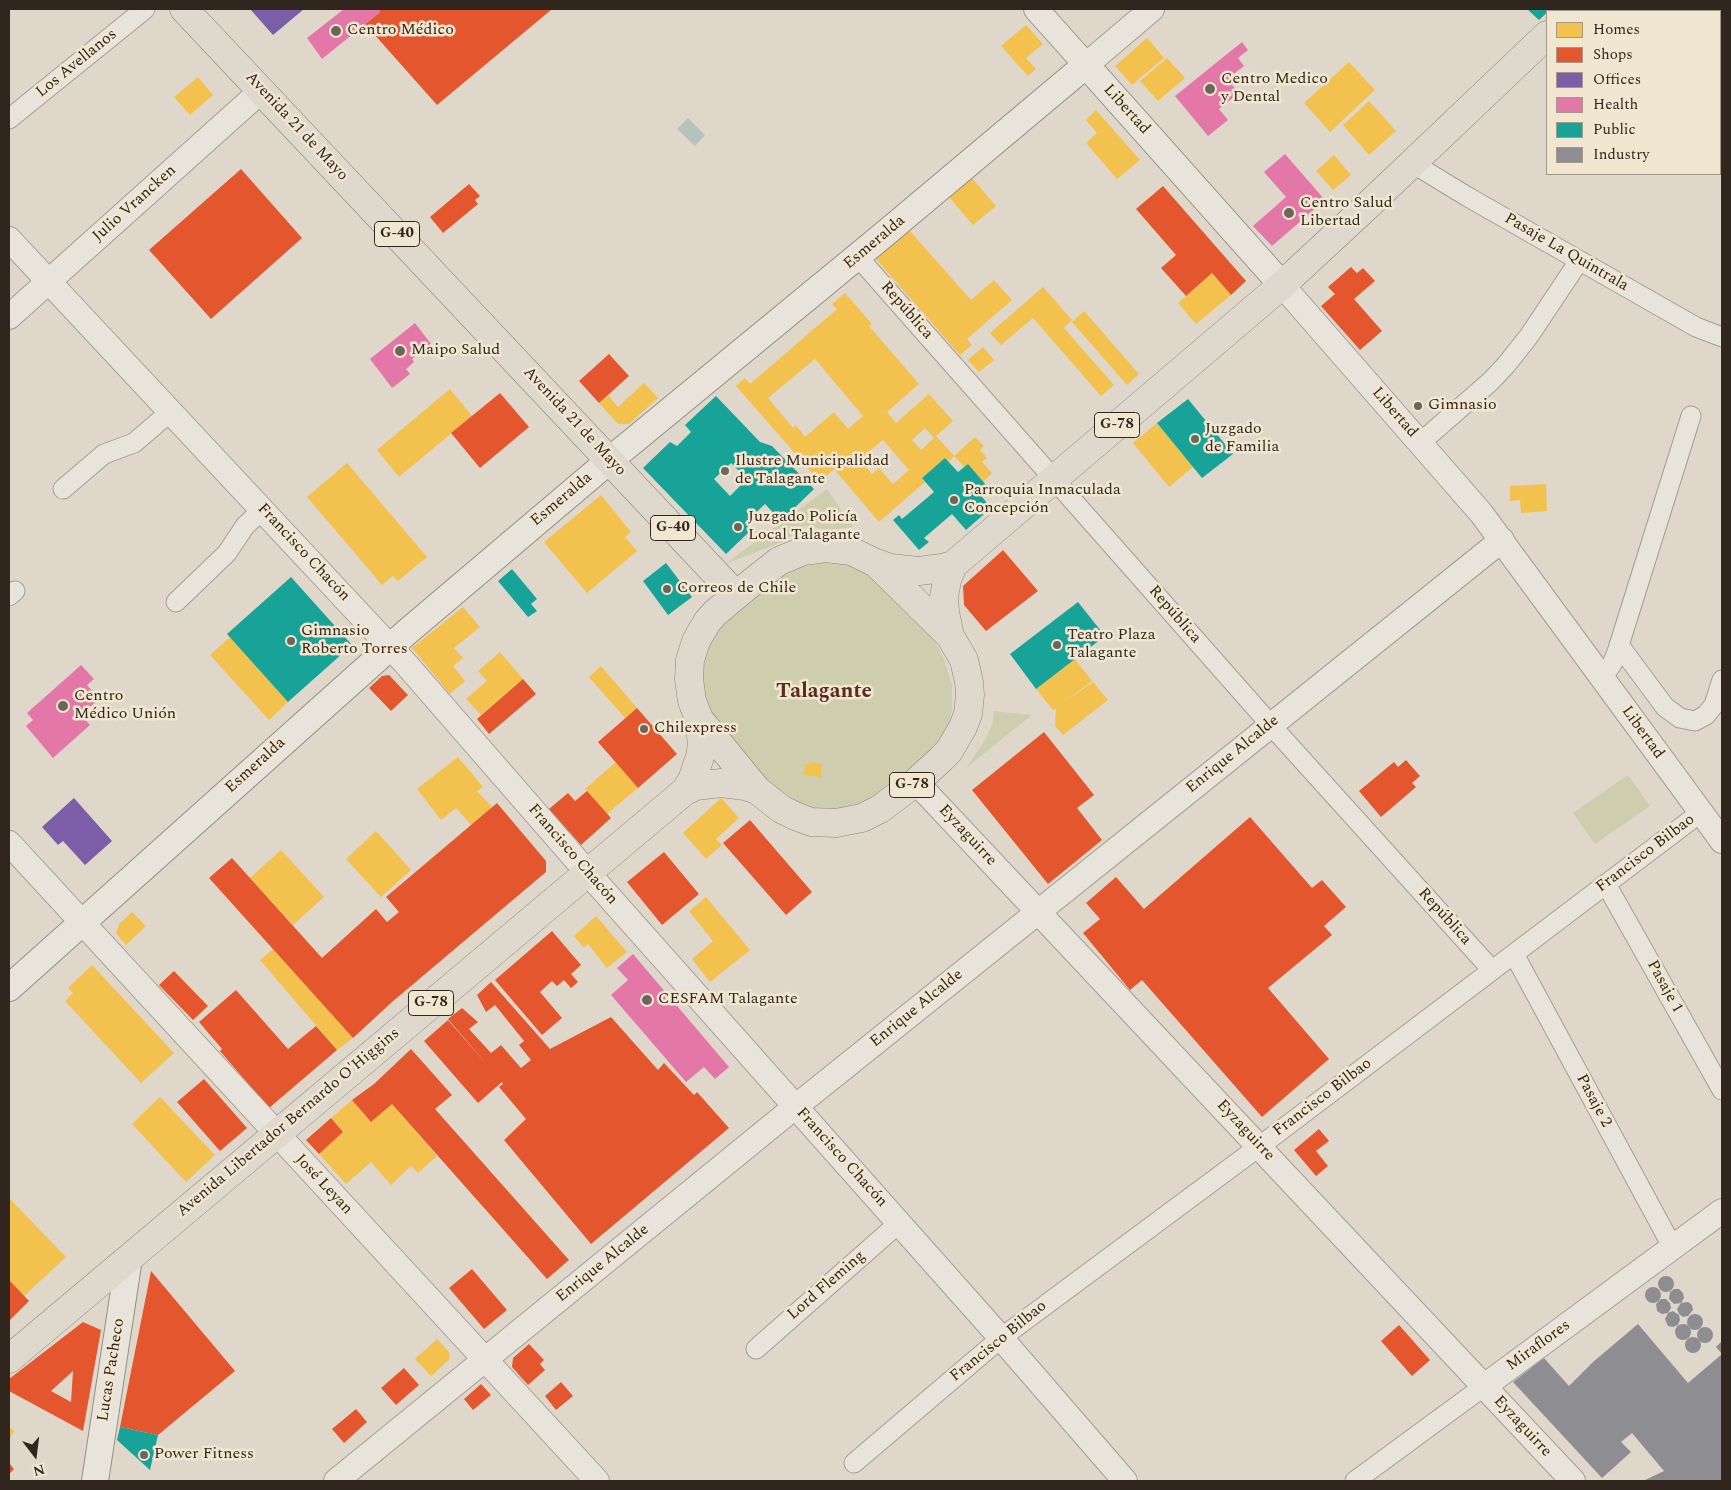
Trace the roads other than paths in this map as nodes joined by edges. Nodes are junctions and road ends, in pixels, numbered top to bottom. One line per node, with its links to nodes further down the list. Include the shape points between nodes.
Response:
1 (145, 9): 8 (street, Los Avellanos)
2 (184, 9): 7 (main road, Avenida 21 de Mayo / G-40)
3 (1036, 9): 6 (street, Libertad)
4 (1152, 9): 6 (street, Esmeralda)
5 (1546, 36): 9 (main road, G-78)
6 (1086, 64): 11 (main road, Esmeralda); 14 (main road, Libertad)
7 (262, 91): 13 (street, Julio Vrancken); 20 (main road, Avenida 21 de Mayo / G-40)
8 (9, 119)
9 (1412, 163): 12 (street, Pasaje La Quintrala); 14 (main road, G-78)
10 (9, 239): 13 (street, Francisco Chacón)
11 (858, 257): 20 (main road, Esmeralda); 21 (street, República)
12 (1579, 261): 16 (street, Pasaje La Quintrala, via 1696,327); 19 (street, via 1506,365)
13 (48, 282): 15 (street, Julio Vrancken); 17 (street, Francisco Chacón)
14 (1282, 285): 19 (street, Libertad); 21 (main road, G-78)
15 (9, 317)
16 (1722, 337)
17 (170, 412): 22 (street, via 134,443 104,454); 23 (street, Francisco Chacón)
18 (1691, 416): 30 (street)
19 (1420, 443): 24 (street, Libertad)
20 (610, 460): 27 (main road, Avenida 21 de Mayo / G-40); 31 (main road, Esmeralda)
21 (1054, 479): 26 (main road, G-78); 35 (street, República)
22 (63, 489)
23 (262, 510): 28 (street, via 245,526 227,552); 31 (street, Francisco Chacón)
24 (1502, 540): 32 (street, Libertad); 35 (street, Enrique Alcalde)
25 (876, 563): 26 (main road, G-78, via 919,571); 27 (main road, G-78, via 838,549 803,551 779,561); 29 (main road, G-78)
26 (953, 565): 29 (main road, G-78, via 944,596)
27 (736, 595): 34 (main road, G-78, via 707,622 692,650 690,690)
28 (176, 602)
29 (950, 636): 36 (main road, G-78, via 967,669 968,714 949,751)
30 (1619, 645): 32 (street); 33 (street, via 1665,707 1680,718 1695,721 1706,715 1714,705)
31 (390, 646): 42 (street, Francisco Chacón); 45 (main road, Esmeralda)
32 (1602, 678): 39 (street, Libertad)
33 (1722, 680)
34 (699, 719): 37 (main road, G-78); 38 (main road, Avenida Libertador Bernardo O'Higgins / G-78, via 700,757)
35 (1271, 725): 44 (street, Enrique Alcalde); 47 (street, República)
36 (916, 782): 37 (main road, G-78, via 872,814 836,823 811,822 795,816); 44 (street, Eyzaguirre)
37 (757, 790): 38 (main road, Avenida Libertador Bernardo O'Higgins / G-78, via 721,783)
38 (685, 791): 42 (main road, Avenida Libertador Bernardo O'Higgins / G-78)
39 (1700, 813): 40 (street, Libertad); 43 (street, Francisco Bilbao)
40 (1722, 841)
41 (9, 842): 45 (street, José Leyan)
42 (587, 872): 50 (street, Francisco Chacón); 51 (main road, Avenida Libertador Bernardo O'Higgins / G-78)
43 (1606, 884): 46 (street, Francisco Bilbao); 49 (street, Pasaje 1)
44 (1038, 912): 50 (street, Enrique Alcalde); 52 (street, Eyzaguirre)
45 (82, 924): 48 (main road, Esmeralda); 51 (street, José Leyan)
46 (1514, 954): 47 (street, Francisco Bilbao); 55 (street, Pasaje 2)
47 (1492, 970): 52 (street, Francisco Bilbao)
48 (9, 988)
49 (1722, 1090)
50 (795, 1107): 54 (street, Francisco Chacón); 60 (street, Enrique Alcalde)
51 (276, 1134): 56 (main road, Avenida Libertador Bernardo O'Higgins / G-78); 60 (street, José Leyan)
52 (1259, 1146): 57 (street, Francisco Bilbao); 61 (street, Eyzaguirre)
53 (1722, 1212): 55 (street, Miraflores)
54 (899, 1223): 57 (street, Francisco Chacón); 58 (street, Lord Fleming)
55 (1673, 1248): 61 (street, Miraflores)
56 (129, 1258): 59 (main road, Avenida Libertador Bernardo O'Higgins / G-78); 63 (main road, Lucas Pacheco)
57 (1001, 1338): 62 (street, Francisco Bilbao); 66 (street, Francisco Chacón)
58 (756, 1349)
59 (9, 1359)
60 (485, 1360): 64 (street, Enrique Alcalde); 65 (street, José Leyan)
61 (1483, 1387): 67 (street, Miraflores); 68 (street, Eyzaguirre)
62 (854, 1463)
63 (95, 1481)
64 (336, 1481)
65 (597, 1481)
66 (1125, 1481)
67 (1355, 1481)
68 (1573, 1481)

